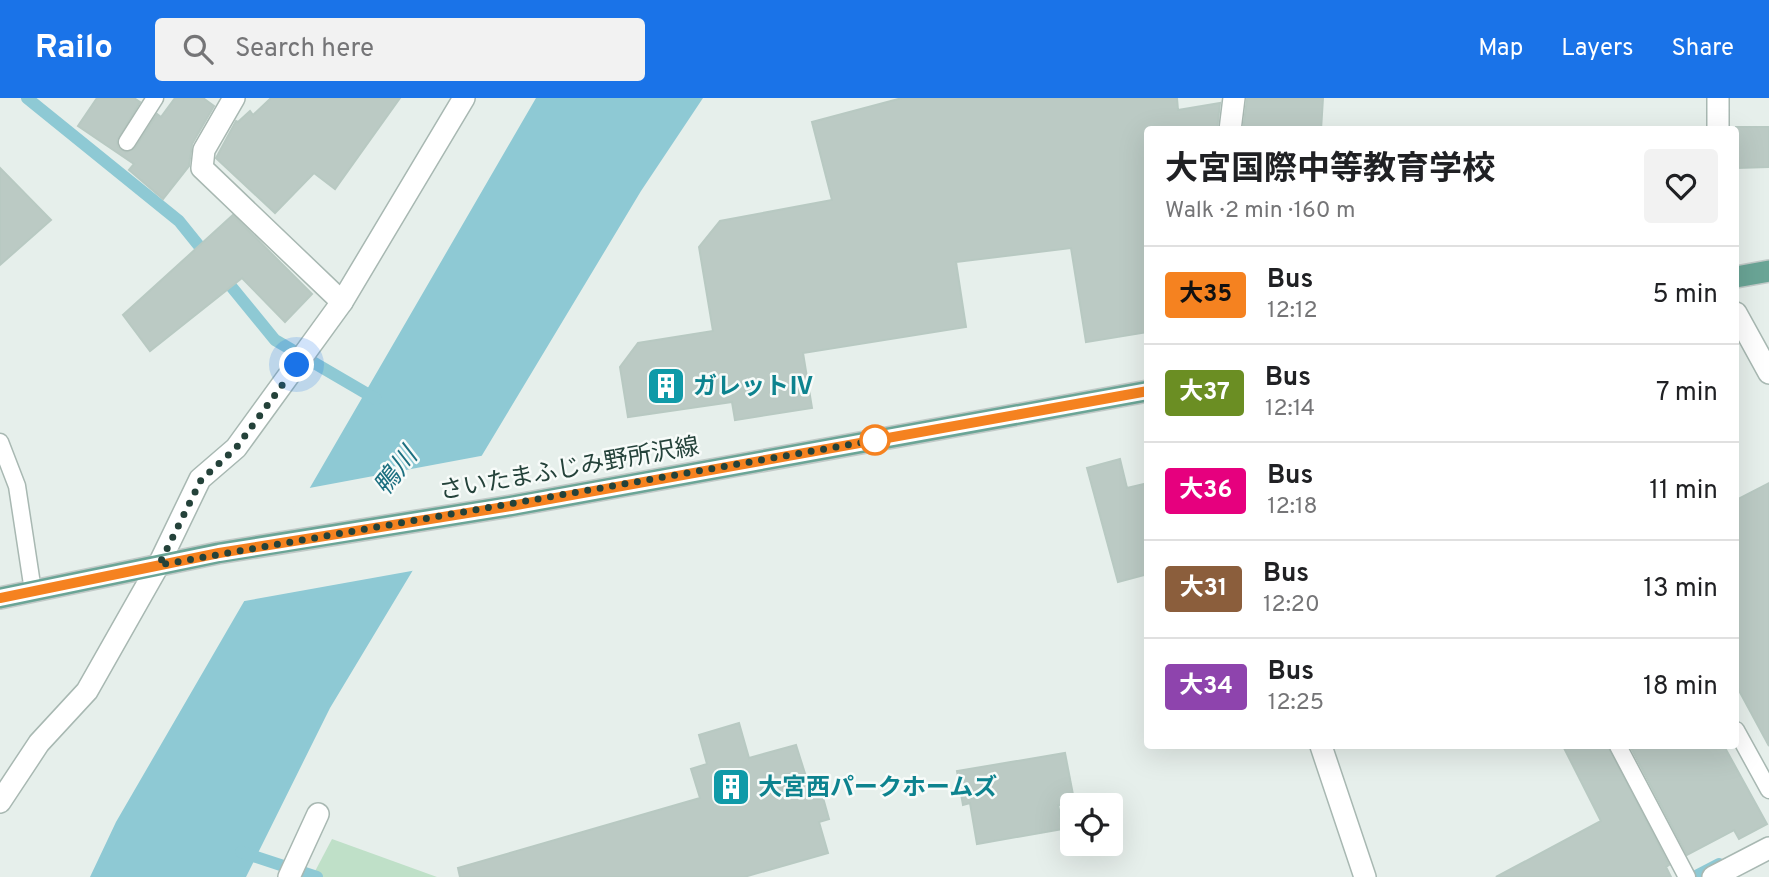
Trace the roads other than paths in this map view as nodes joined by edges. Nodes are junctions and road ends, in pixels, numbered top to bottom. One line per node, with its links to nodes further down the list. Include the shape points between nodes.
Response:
1 (155, 98): 8 (lane)
2 (234, 98): 11 (street, via 204,150 202,168)
3 (464, 98): 11 (street)
4 (1234, 98): 6 (street)
5 (1717, 98): 7 (street)
6 (1230, 126)
7 (1718, 126)
8 (127, 142)
9 (1769, 271): 10 (main road)
10 (1739, 276)
11 (342, 302): 16 (street, via 236,448 201,480)
12 (1739, 318): 13 (street)
13 (1769, 373)
14 (1144, 392): 16 (main road, さいたまふじみ野所沢線)
15 (0, 442): 17 (lane, via 17,486)
16 (159, 565): 17 (main road, さいたまふじみ野所沢線); 23 (street, via 87,691 39,743)
17 (33, 592): 18 (main road, さいたまふじみ野所沢線)
18 (0, 598)
19 (1739, 735): 22 (lane)
20 (1322, 749): 27 (street)
21 (1620, 749): 28 (lane)
22 (1769, 790)
23 (0, 802)
24 (318, 814): 26 (street)
25 (1769, 848): 29 (street)
26 (289, 877)
27 (1365, 877)
28 (1687, 877)
29 (1713, 877)

